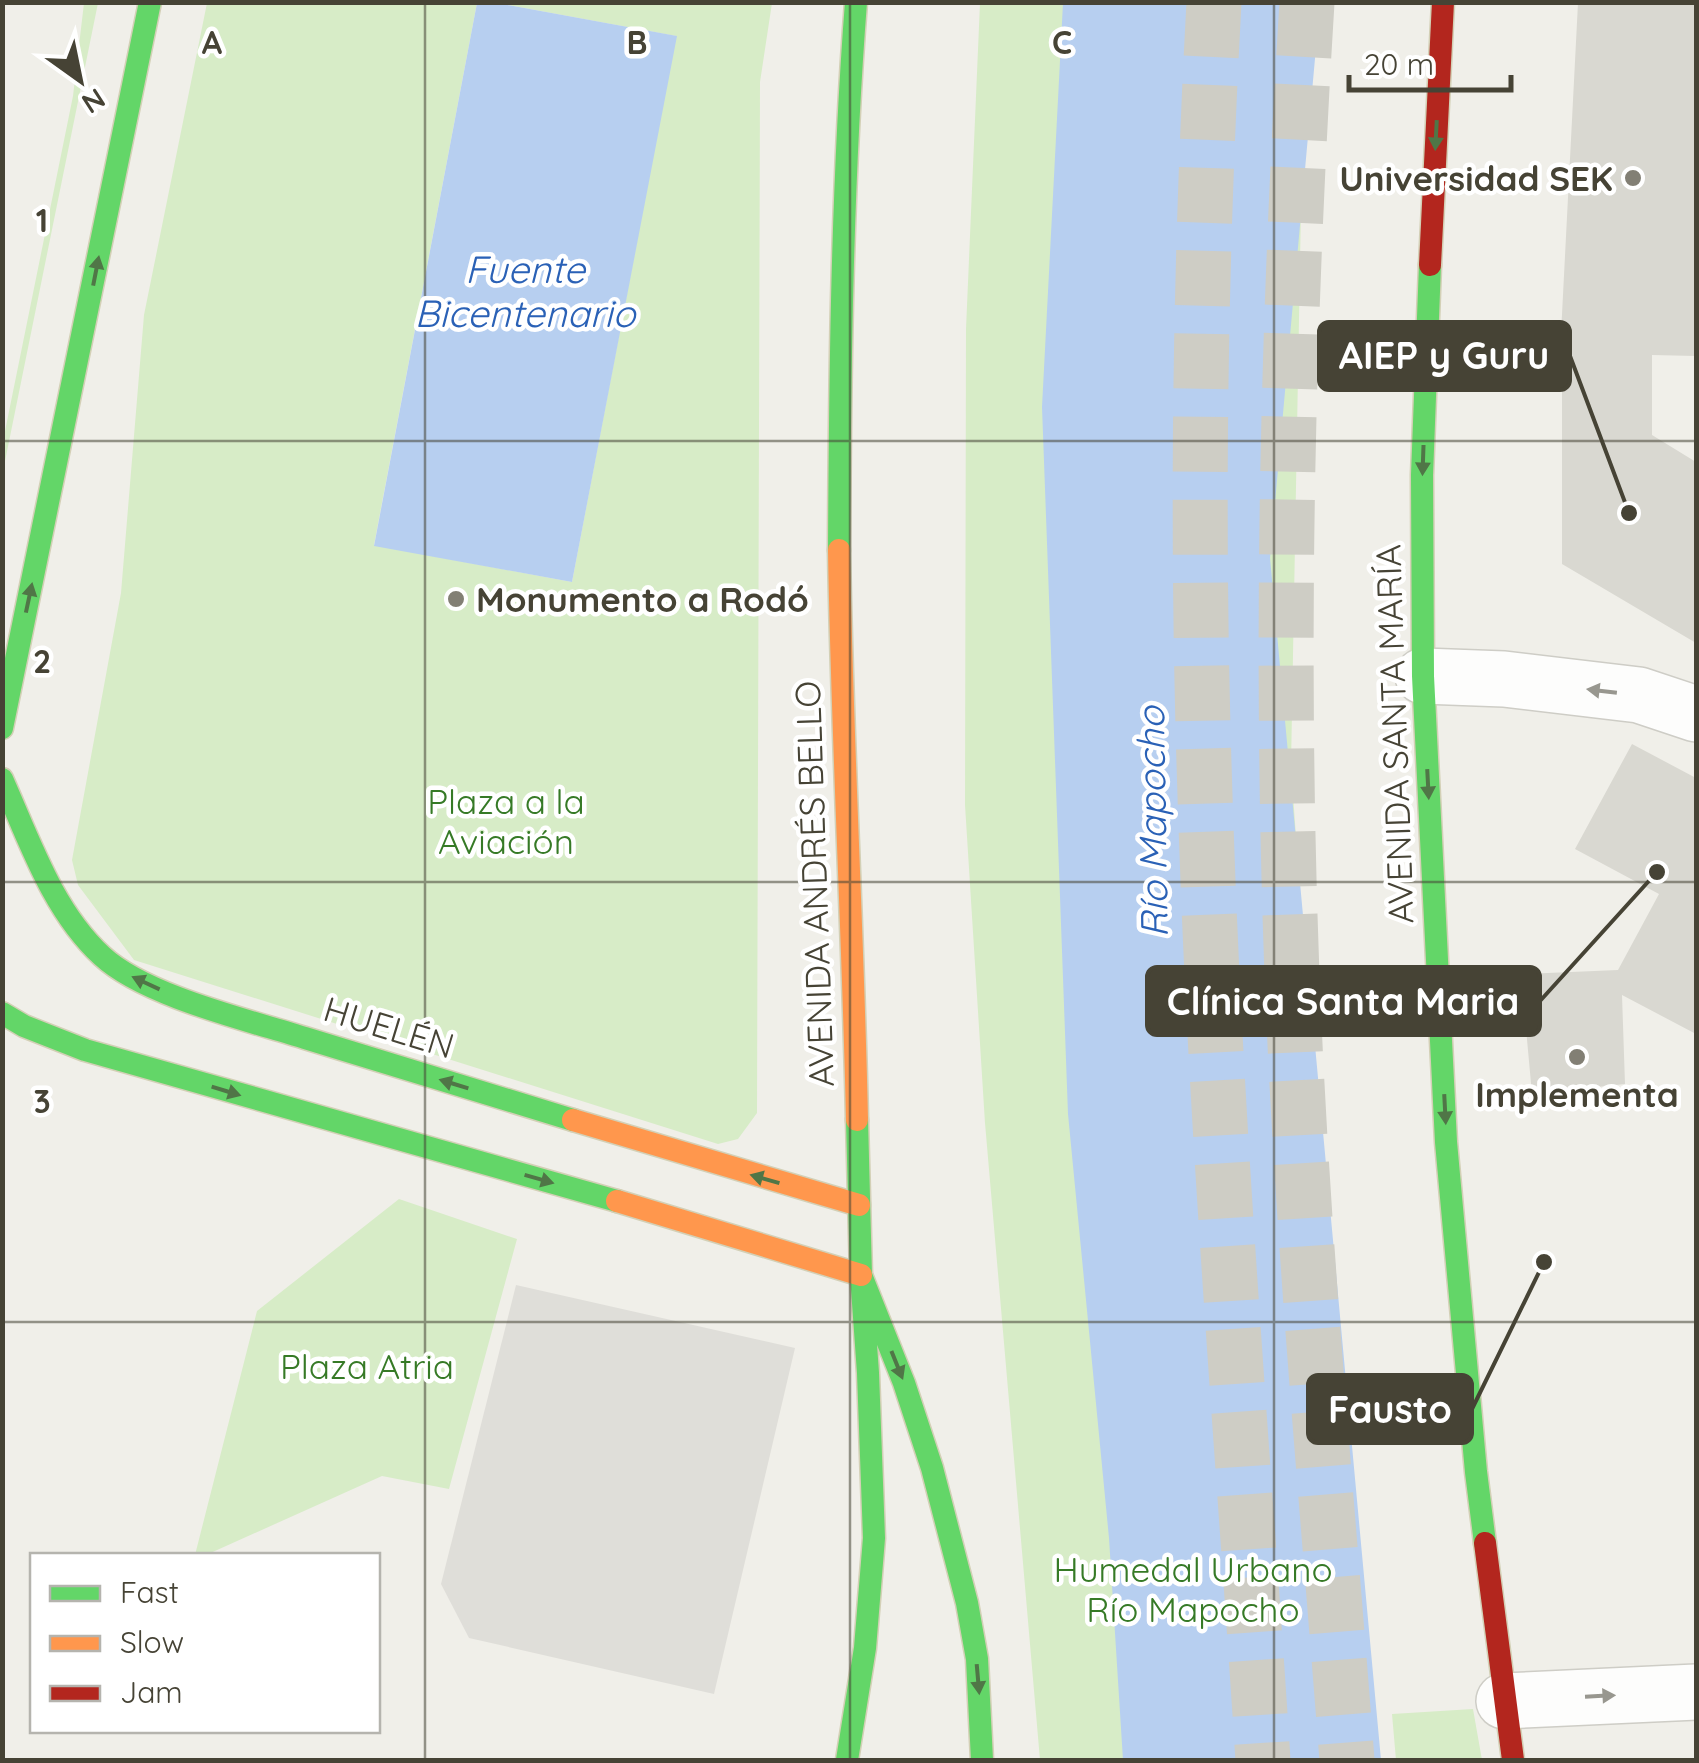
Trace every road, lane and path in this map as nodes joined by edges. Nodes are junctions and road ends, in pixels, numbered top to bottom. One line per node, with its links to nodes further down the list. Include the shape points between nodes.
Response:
1 (150, 2): 6 (main road, one-way to 1)
2 (856, 2): 9 (main road, AVENIDA ANDRÉS BELLO, via 843,230 839,548)
3 (1443, 2): 4 (main road, AVENIDA SANTA MARÍA, one-way to 4, via 1422,476)
4 (1423, 676): 5 (street, one-way to 4, via 1639,695); 12 (main road, AVENIDA SANTA MARÍA, one-way to 12, via 1446,1142)
5 (1696, 714)
6 (2, 728)
7 (2, 779): 9 (main road, HUELÉN, one-way to 7, via 220,1012 124,973 88,942 62,905)
8 (2, 1013): 10 (main road, one-way to 10, via 85,1050)
9 (859, 1205): 10 (main road, AVENIDA ANDRÉS BELLO)
10 (860, 1274): 13 (main road, AVENIDA ANDRÉS BELLO, via 874,1538 866,1648); 14 (main road, one-way to 14, via 904,1383 958,1567 977,1659)
11 (1696, 1692): 12 (street, one-way to 11)
12 (1504, 1701): 15 (main road, AVENIDA SANTA MARÍA)
13 (847, 1760)
14 (982, 1760)
15 (1513, 1760)

